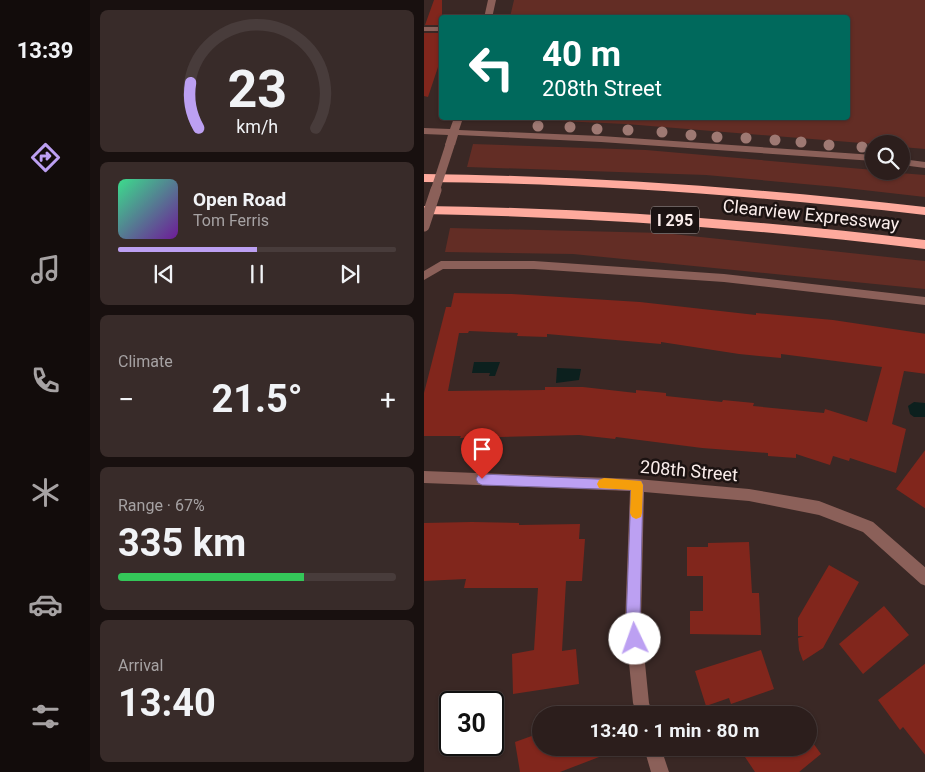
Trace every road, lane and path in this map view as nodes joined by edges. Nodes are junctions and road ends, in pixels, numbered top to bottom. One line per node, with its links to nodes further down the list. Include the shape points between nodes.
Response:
1 (492, 0): 2 (street)
2 (489, 15)
3 (424, 29): 4 (street)
4 (439, 29)
5 (457, 120): 7 (street)
6 (424, 131): 7 (street)
7 (454, 131): 8 (street); 14 (street, bridge)
8 (865, 157)
9 (910, 163): 10 (street)
10 (925, 165)
11 (424, 178): 13 (highway, Clearview Expressway / I 295, via 622,184)
12 (424, 210): 15 (highway, Clearview Expressway / I 295, via 611,216 743,225)
13 (925, 211)
14 (424, 226)
15 (925, 245)
16 (424, 276): 17 (street, via 441,264 534,265 724,278)
17 (925, 301)
18 (424, 477): 19 (street, 208th Street)
19 (637, 485): 20 (street, 208th Street, via 750,495 820,508 868,527); 21 (street, via 633,623)
20 (925, 579)
21 (643, 706)
22 (655, 756): 23 (street)
23 (660, 772)

